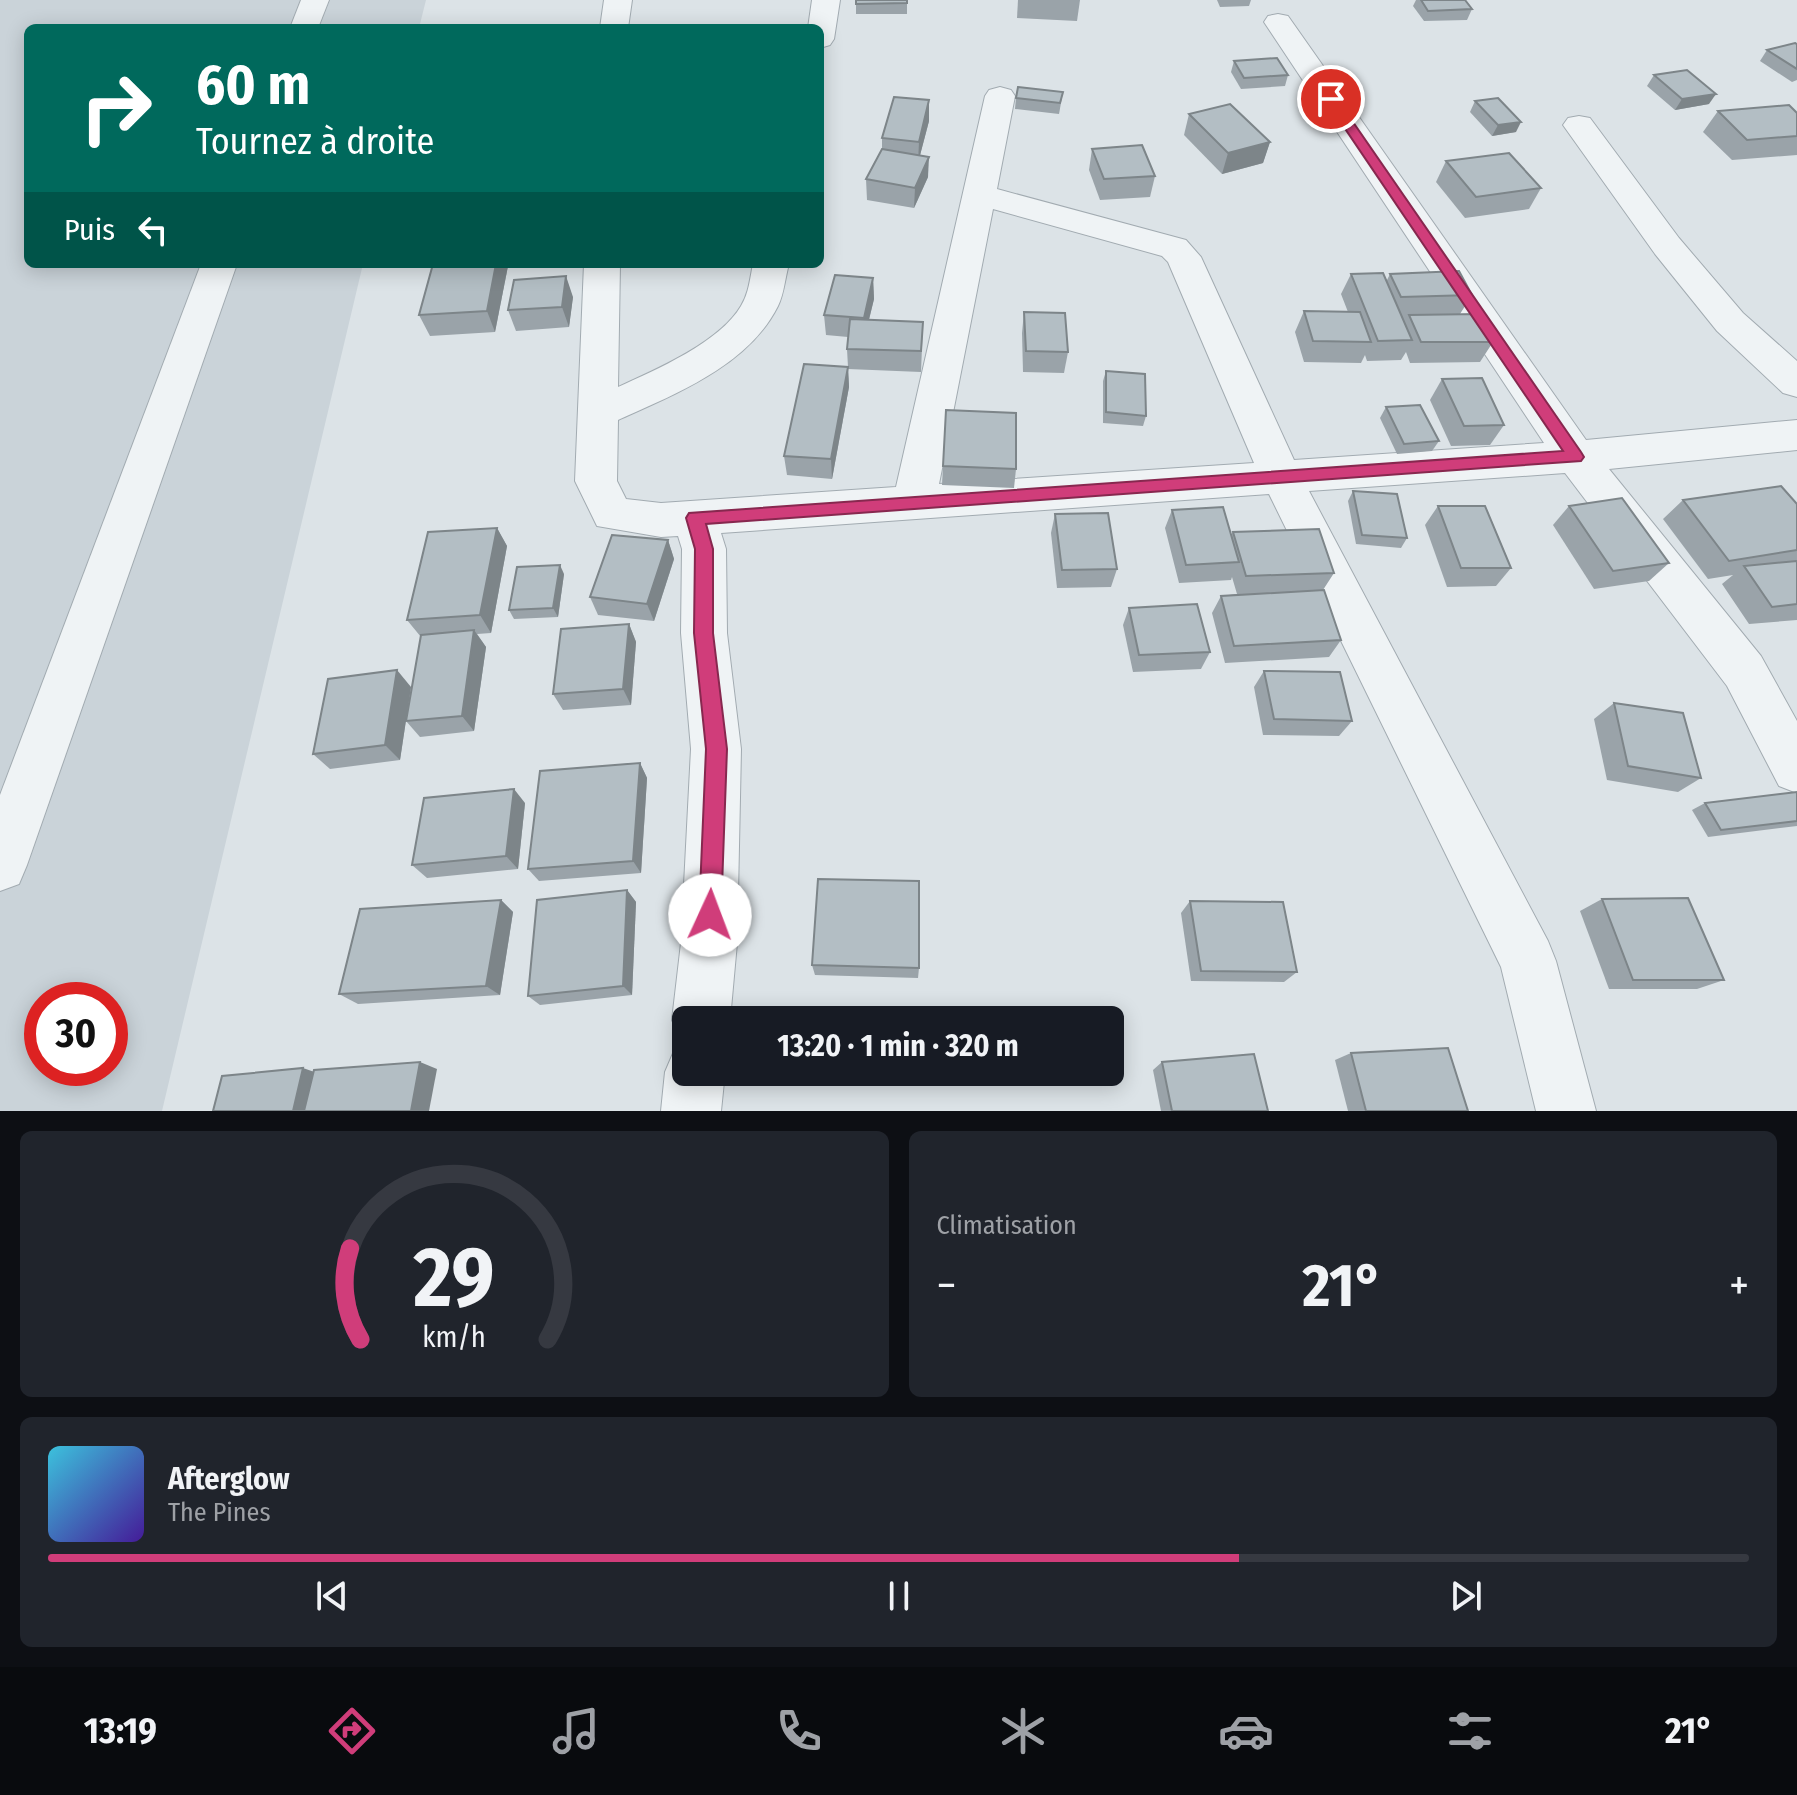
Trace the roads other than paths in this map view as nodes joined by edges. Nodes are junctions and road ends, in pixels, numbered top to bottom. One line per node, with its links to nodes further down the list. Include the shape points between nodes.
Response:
1 (315, 0): 5 (street)
2 (618, 0): 6 (street)
3 (826, 0): 7 (street)
4 (1278, 22): 17 (street)
5 (306, 24)
6 (615, 24)
7 (822, 24)
8 (1000, 96): 10 (street)
9 (1579, 125): 14 (street, via 1730,322)
10 (979, 195): 18 (street, via 1174,248 1183,257); 19 (street)
11 (218, 268): 22 (street)
12 (602, 268): 15 (street)
13 (770, 268): 15 (street, via 760,307 736,338 660,384)
14 (1797, 383)
15 (598, 412): 20 (street, via 596,481 612,514)
16 (1797, 435): 17 (street)
17 (1575, 457): 18 (street); 21 (street, via 1729,649)
18 (1281, 477): 19 (street); 26 (street, via 1528,961)
19 (914, 503): 20 (street)
20 (695, 518): 23 (street, via 704,549 704,633 716,749)
21 (1797, 769)
22 (0, 865)
23 (702, 1006)
24 (694, 1086): 25 (street)
25 (691, 1111)
26 (1566, 1111)

